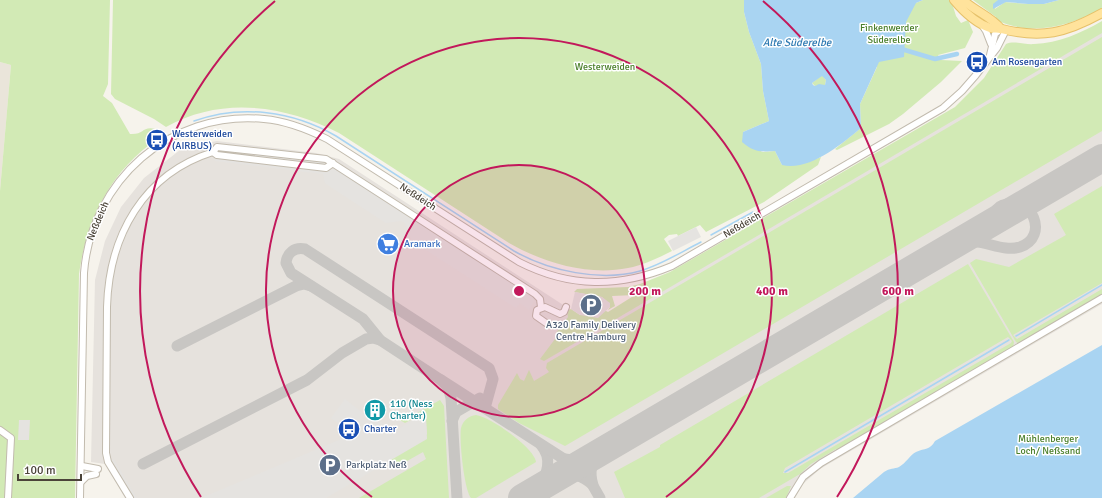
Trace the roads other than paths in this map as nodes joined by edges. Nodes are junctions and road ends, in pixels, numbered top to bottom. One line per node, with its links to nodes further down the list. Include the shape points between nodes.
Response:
1 (954, 0): 4 (main road)
2 (963, 0): 5 (main road)
3 (1102, 13): 5 (main road, via 1073,27 1052,33 1031,34)
4 (979, 23): 5 (main road); 6 (street, via 986,30)
5 (1004, 30): 6 (street, Neßdeich, via 995,34); 7 (street, Neßdeich, via 997,48)
6 (991, 45): 7 (street, Neßdeich)
7 (990, 55): 13 (street, Neßdeich, via 970,83 943,108 672,266 619,282 579,281 531,268 328,139 305,129 281,122 247,118 210,123 179,133 149,151 117,183 103,205 89,241 84,285)
8 (1102, 298): 18 (street, via 821,463 803,477)
9 (541, 307): 10 (street, via 560,314); 11 (street, via 536,311 536,316); 17 (street, via 540,300 535,294 332,163 318,158 217,147 213,152 174,171 146,196 128,220 110,268 107,291 106,453 108,462)
10 (566, 307)
11 (546, 323)
12 (0, 430): 15 (street, via 11,438)
13 (82, 469): 14 (street, Neßdeich); 14 (street, via 97,471)
14 (81, 482): 16 (street, Neßdeich)
15 (8, 498)
16 (80, 498)
17 (130, 498)
18 (790, 498)

